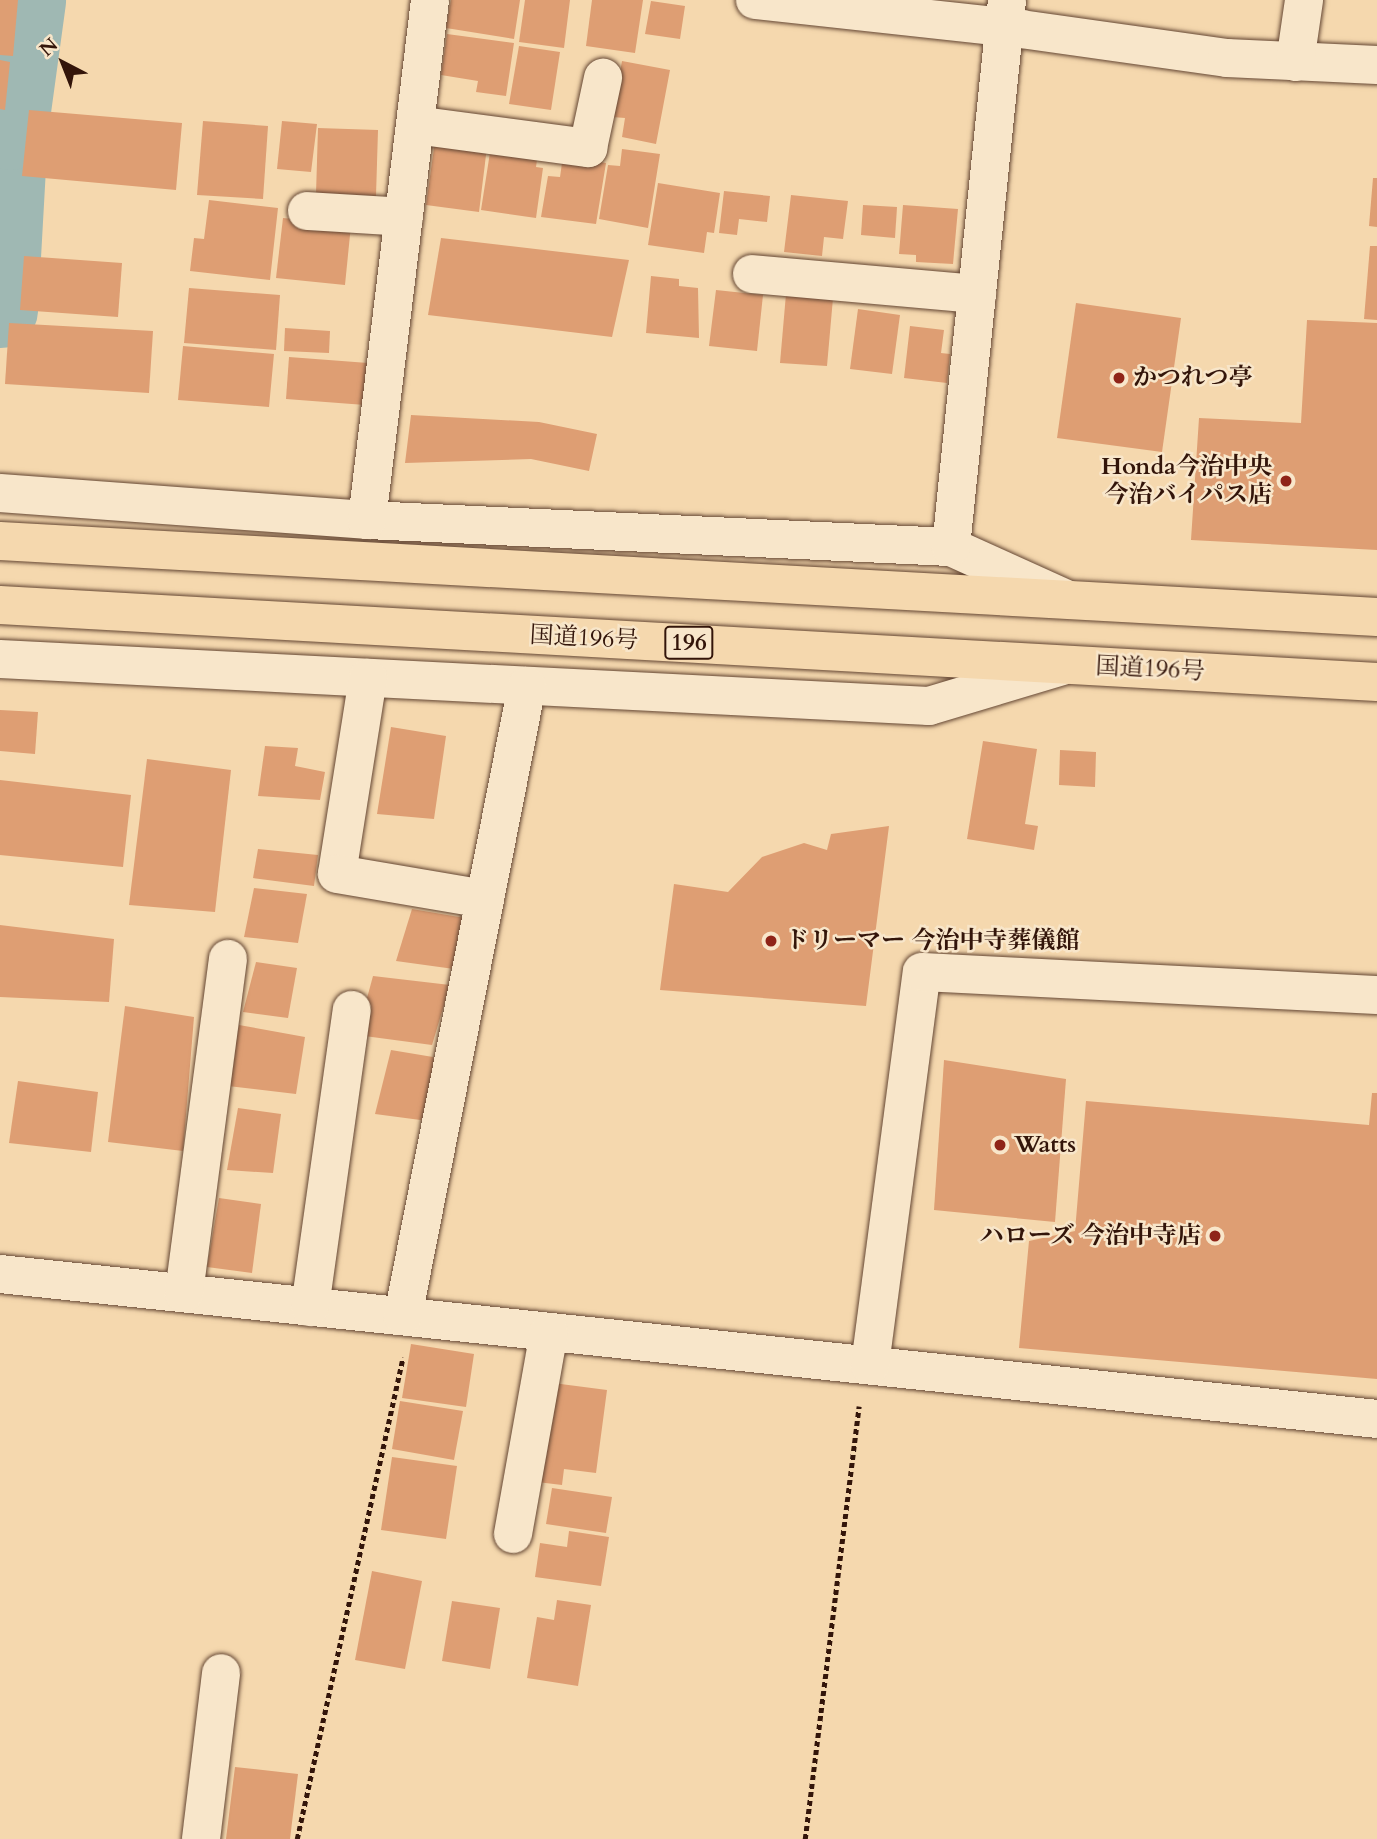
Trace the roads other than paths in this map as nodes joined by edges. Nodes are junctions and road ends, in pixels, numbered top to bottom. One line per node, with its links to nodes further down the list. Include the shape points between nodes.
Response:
1 (430, 0): 8 (street)
2 (755, 0): 4 (street)
3 (1304, 0): 5 (street)
4 (1006, 14): 5 (street, via 1227,58); 12 (street)
5 (1295, 62): 6 (street)
6 (1377, 65)
7 (603, 78): 8 (street, via 588,148)
8 (415, 125): 10 (street)
9 (307, 212): 10 (street)
10 (404, 217): 14 (street)
11 (752, 274): 12 (street)
12 (977, 294): 16 (street)
13 (0, 493): 14 (street)
14 (368, 520): 16 (street)
15 (0, 541): 17 (highway)
16 (951, 547): 17 (street)
17 (1064, 598): 19 (highway)
18 (0, 606): 21 (highway, 国道196号 / 196)
19 (1377, 617)
20 (0, 659): 22 (street)
21 (1067, 664): 23 (highway, 国道196号 / 196); 24 (street, via 929,706)
22 (368, 678): 24 (street); 25 (street, via 337,873)
23 (1377, 682)
24 (527, 686): 25 (street)
25 (485, 899): 32 (street)
26 (228, 959): 30 (street)
27 (1377, 995): 34 (street, via 922,972)
28 (352, 1010): 31 (street)
29 (0, 1274): 30 (street)
30 (184, 1293): 31 (street)
31 (310, 1307): 32 (street)
32 (408, 1317): 33 (street)
33 (549, 1332): 34 (street); 36 (street)
34 (867, 1365): 35 (street)
35 (1377, 1419)
36 (513, 1534)
37 (221, 1673): 38 (street)
38 (201, 1839)

